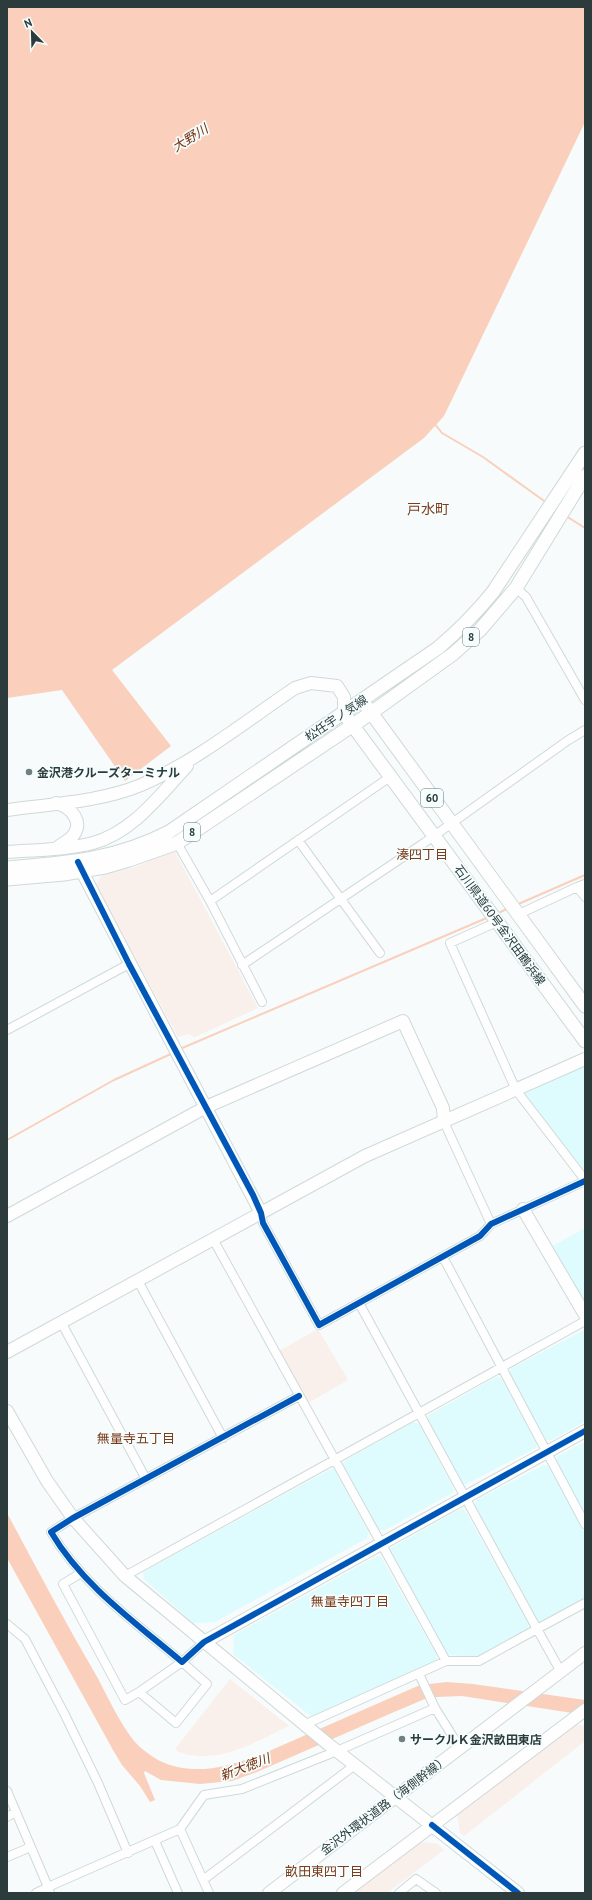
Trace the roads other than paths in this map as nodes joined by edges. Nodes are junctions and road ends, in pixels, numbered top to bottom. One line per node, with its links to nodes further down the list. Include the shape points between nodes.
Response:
1 (585, 453): 3 (main road, 松任宇ノ気線 / 8)
2 (585, 476): 3 (main road, 松任宇ノ気線 / 8)
3 (557, 508): 4 (main road, 松任宇ノ気線 / 8); 7 (main road, 松任宇ノ気線 / 8, via 479,610 453,636)
4 (516, 588): 6 (street, via 526,597); 9 (main road, 松任宇ノ気線 / 8, via 480,630 453,654)
5 (344, 697): 7 (street); 8 (street); 12 (street, via 337,686 311,682 295,688)
6 (585, 700)
7 (362, 701): 8 (main road, 松任宇ノ気線 / 8); 9 (main road, 石川県道60号金沢田鶴浜線 / 60)
8 (344, 713): 10 (main road, 石川県道60号金沢田鶴浜線 / 60); 22 (main road, 松任宇ノ気線 / 8, via 169,832 147,843)
9 (372, 713): 10 (main road, 松任宇ノ気線 / 8); 16 (main road, 石川県道60号金沢田鶴浜線 / 60)
10 (352, 726): 13 (main road, 石川県道60号金沢田鶴浜線 / 60); 19 (main road, 松任宇ノ気線 / 8)
11 (585, 730): 16 (street, via 567,740)
12 (199, 753): 14 (street, via 176,768 140,785 98,797); 20 (street, via 145,812 131,823 93,843)
13 (390, 777): 17 (main road, 石川県道60号金沢田鶴浜線 / 60); 18 (street)
14 (56, 803): 15 (street); 20 (street, via 67,806 74,814 77,826 72,837)
15 (7, 810)
16 (451, 824): 17 (street); 29 (main road, 石川県道60号金沢田鶴浜線 / 60)
17 (434, 836): 27 (street); 30 (main road, 石川県道60号金沢田鶴浜線 / 60)
18 (298, 840): 27 (street); 28 (street)
19 (177, 842): 22 (main road, 松任宇ノ気線 / 8, via 129,860); 28 (street)
20 (57, 848): 21 (street)
21 (7, 852)
22 (80, 866): 23 (main road, 松任宇ノ気線 / 8); 24 (main road, 松任宇ノ気線 / 8); 32 (street)
23 (7, 868)
24 (7, 879)
25 (581, 885): 26 (street); 29 (street)
26 (585, 897)
27 (340, 899): 31 (street); 33 (street)
28 (210, 901): 33 (street)
29 (519, 914): 35 (main road, 石川県道60号金沢田鶴浜線 / 60)
30 (497, 922): 37 (main road, 石川県道60号金沢田鶴浜線 / 60); 39 (street, via 450,943)
31 (380, 953)
32 (129, 964): 36 (street); 40 (street)
33 (242, 965): 34 (street)
34 (262, 1002)
35 (585, 1006)
36 (7, 1030)
37 (585, 1041)
38 (585, 1059): 39 (street)
39 (516, 1090): 41 (street); 42 (street)
40 (206, 1107): 41 (street, via 402,1022 443,1108); 44 (street); 45 (street)
41 (444, 1122): 44 (street, via 365,1156); 46 (street)
42 (585, 1181): 43 (street)
43 (524, 1209): 46 (street); 51 (street)
44 (261, 1213): 47 (street); 50 (street, via 263,1223 319,1325)
45 (7, 1216)
46 (491, 1224): 48 (street, via 480,1236)
47 (213, 1239): 49 (street); 56 (street)
48 (443, 1257): 50 (street); 55 (street)
49 (138, 1281): 53 (street); 60 (street)
50 (359, 1303): 58 (street)
51 (585, 1314)
52 (585, 1321): 55 (street)
53 (61, 1322): 54 (street); 63 (street)
54 (7, 1352)
55 (502, 1367): 58 (street); 61 (street)
56 (299, 1396): 60 (street); 62 (street)
57 (7, 1411): 65 (street, via 47,1481)
58 (420, 1414): 62 (street); 64 (street)
59 (585, 1431): 61 (street)
60 (223, 1438): 63 (street)
61 (547, 1452): 64 (street); 66 (street)
62 (335, 1461): 67 (street); 69 (street)
63 (146, 1479): 65 (street)
64 (466, 1496): 67 (street); 72 (street)
65 (73, 1518): 68 (street, via 51,1532); 69 (street)
66 (585, 1524)
67 (380, 1544): 73 (street); 75 (street)
68 (80, 1573): 76 (street); 79 (street, via 63,1584 125,1700)
69 (125, 1576): 73 (street)
70 (585, 1602): 72 (street)
71 (7, 1624): 94 (street, via 25,1639 98,1783)
72 (537, 1629): 75 (street, via 479,1661); 77 (street)
73 (204, 1642): 76 (street); 82 (street)
74 (585, 1653): 77 (street)
75 (446, 1660): 78 (street)
76 (182, 1662): 79 (street); 79 (street, via 207,1684 176,1723)
77 (560, 1672): 84 (street, 金沢外環状道路（海側幹線）)
78 (420, 1676): 80 (street); 82 (street, via 364,1697)
79 (139, 1692)
80 (434, 1705): 83 (street); 84 (street)
81 (585, 1710): 90 (street)
82 (308, 1726): 83 (street)
83 (333, 1747): 85 (street); 91 (street, via 242,1788 204,1794)
84 (460, 1748): 87 (street, 金沢外環状道路（海側幹線）)
85 (355, 1765): 87 (street); 96 (street)
86 (7, 1791): 88 (street)
87 (396, 1796): 90 (street); 101 (street, 金沢外環状道路（海側幹線）)
88 (16, 1812): 89 (street); 93 (street)
89 (7, 1817)
90 (432, 1825): 102 (street); 105 (street)
91 (180, 1829): 92 (street); 96 (street)
92 (155, 1841): 94 (street); 99 (street)
93 (31, 1847): 95 (street); 97 (street)
94 (128, 1853): 97 (street)
95 (7, 1858)
96 (203, 1880): 100 (street)
97 (49, 1890): 98 (street)
98 (36, 1893)
99 (178, 1893)
100 (209, 1893)
101 (269, 1893)
102 (343, 1893)
103 (399, 1893): 104 (street, via 416,1879)
104 (436, 1893)
105 (518, 1893)

